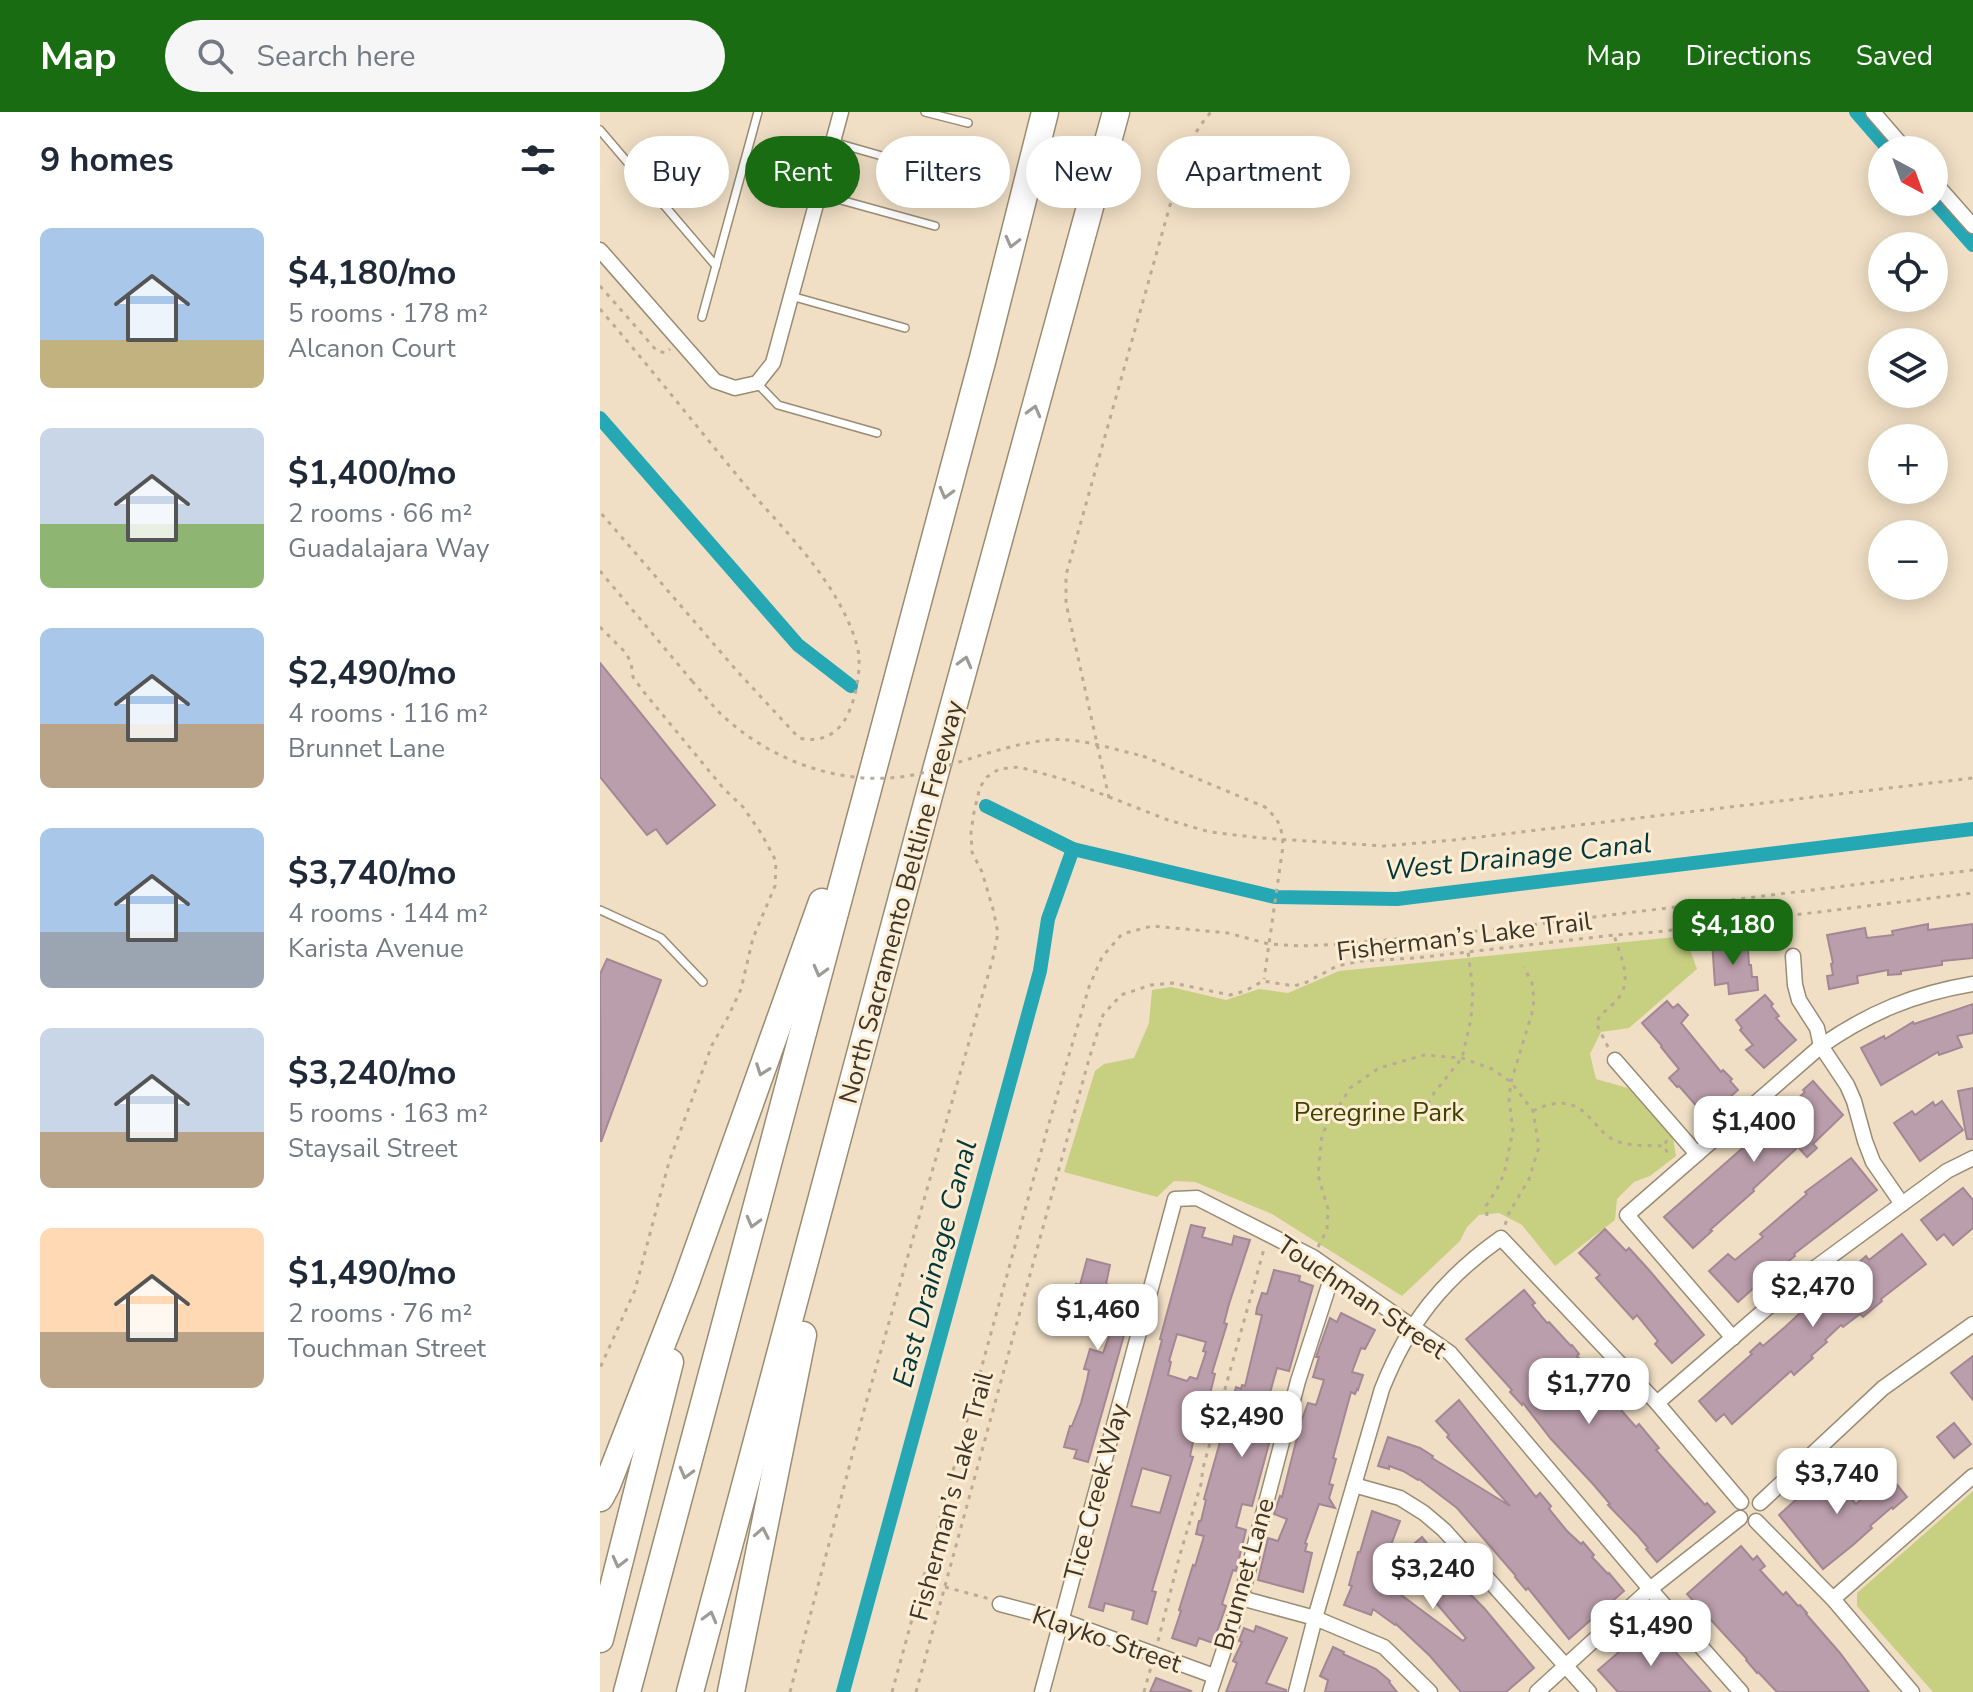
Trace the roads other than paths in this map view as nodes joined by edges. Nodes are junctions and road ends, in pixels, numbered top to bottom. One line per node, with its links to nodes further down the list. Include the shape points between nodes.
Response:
1 (758, 112): 17 (lane)
2 (841, 112): 9 (street)
3 (925, 112): 7 (lane)
4 (1045, 112): 23 (highway, one-way to 23)
5 (1116, 112): 28 (highway, North Sacramento Beltline Freeway, one-way to 5)
6 (1873, 112): 10 (street)
7 (968, 123)
8 (600, 130): 17 (lane)
9 (835, 136)
10 (1894, 136)
11 (1948, 198): 15 (street)
12 (860, 205): 14 (lane)
13 (815, 208): 18 (street)
14 (935, 226)
15 (1973, 226)
16 (600, 250): 21 (street, via 715,381 735,388)
17 (716, 266): 19 (lane)
18 (791, 296): 20 (lane); 21 (street, via 773,363)
19 (702, 317)
20 (905, 328)
21 (757, 383): 22 (lane, via 778,405)
22 (877, 433)
23 (883, 733): 35 (highway, one-way to 35); 57 (highway, one-way to 57)
24 (600, 910): 26 (lane, via 661,938)
25 (1793, 956): 29 (street, via 1795,985)
26 (703, 982)
27 (1973, 984): 29 (street, via 1883,1009)
28 (866, 1035): 58 (highway, North Sacramento Beltline Freeway, one-way to 28); 59 (highway, one-way to 28)
29 (1821, 1046): 31 (street); 34 (street, via 1847,1085 1873,1162)
30 (1615, 1060): 31 (street)
31 (1697, 1154): 39 (street, via 1627,1215)
32 (1973, 1158): 34 (street)
33 (1175, 1199): 36 (street, Touchman Street, via 1197,1198 1313,1257); 53 (street, Tice Creek Way)
34 (1902, 1204): 39 (street, via 1804,1276)
35 (700, 1242): 43 (highway); 54 (highway, one-way to 54)
36 (1333, 1273): 38 (street, Touchman Street); 49 (street, Brunnet Lane, via 1298,1381)
37 (1973, 1324): 45 (street, via 1883,1388)
38 (1413, 1325): 40 (street, via 1454,1275 1501,1238); 42 (street, via 1382,1389); 48 (street, Touchman Street, via 1450,1353)
39 (1733, 1338): 40 (street)
40 (1657, 1403): 44 (street)
41 (1973, 1476): 50 (street)
42 (1354, 1485): 52 (street); 55 (street, via 1400,1498 1444,1530)
43 (600, 1498)
44 (1741, 1502): 45 (street, via 1752,1498); 46 (street)
45 (1760, 1503): 47 (street, via 1763,1511)
46 (1740, 1518): 47 (street); 48 (street)
47 (1756, 1521): 50 (street)
48 (1650, 1589): 55 (street); 66 (street, Touchman Street)
49 (1241, 1598): 52 (street); 56 (street, Brunnet Lane)
50 (1833, 1599): 67 (street)
51 (995, 1601): 53 (street, Klayko Street)
52 (1315, 1618): 62 (street); 63 (street, via 1384,1647)
53 (1061, 1620): 56 (street, Klayko Street); 60 (street, Tice Creek Way)
54 (600, 1639)
55 (1567, 1667): 64 (street); 65 (street)
56 (1214, 1676): 61 (street, Brunnet Lane)
57 (627, 1692)
58 (690, 1692)
59 (731, 1692)
60 (1042, 1692)
61 (1210, 1692)
62 (1296, 1692)
63 (1430, 1692)
64 (1537, 1692)
65 (1589, 1692)
66 (1741, 1692)
67 (1912, 1692)

